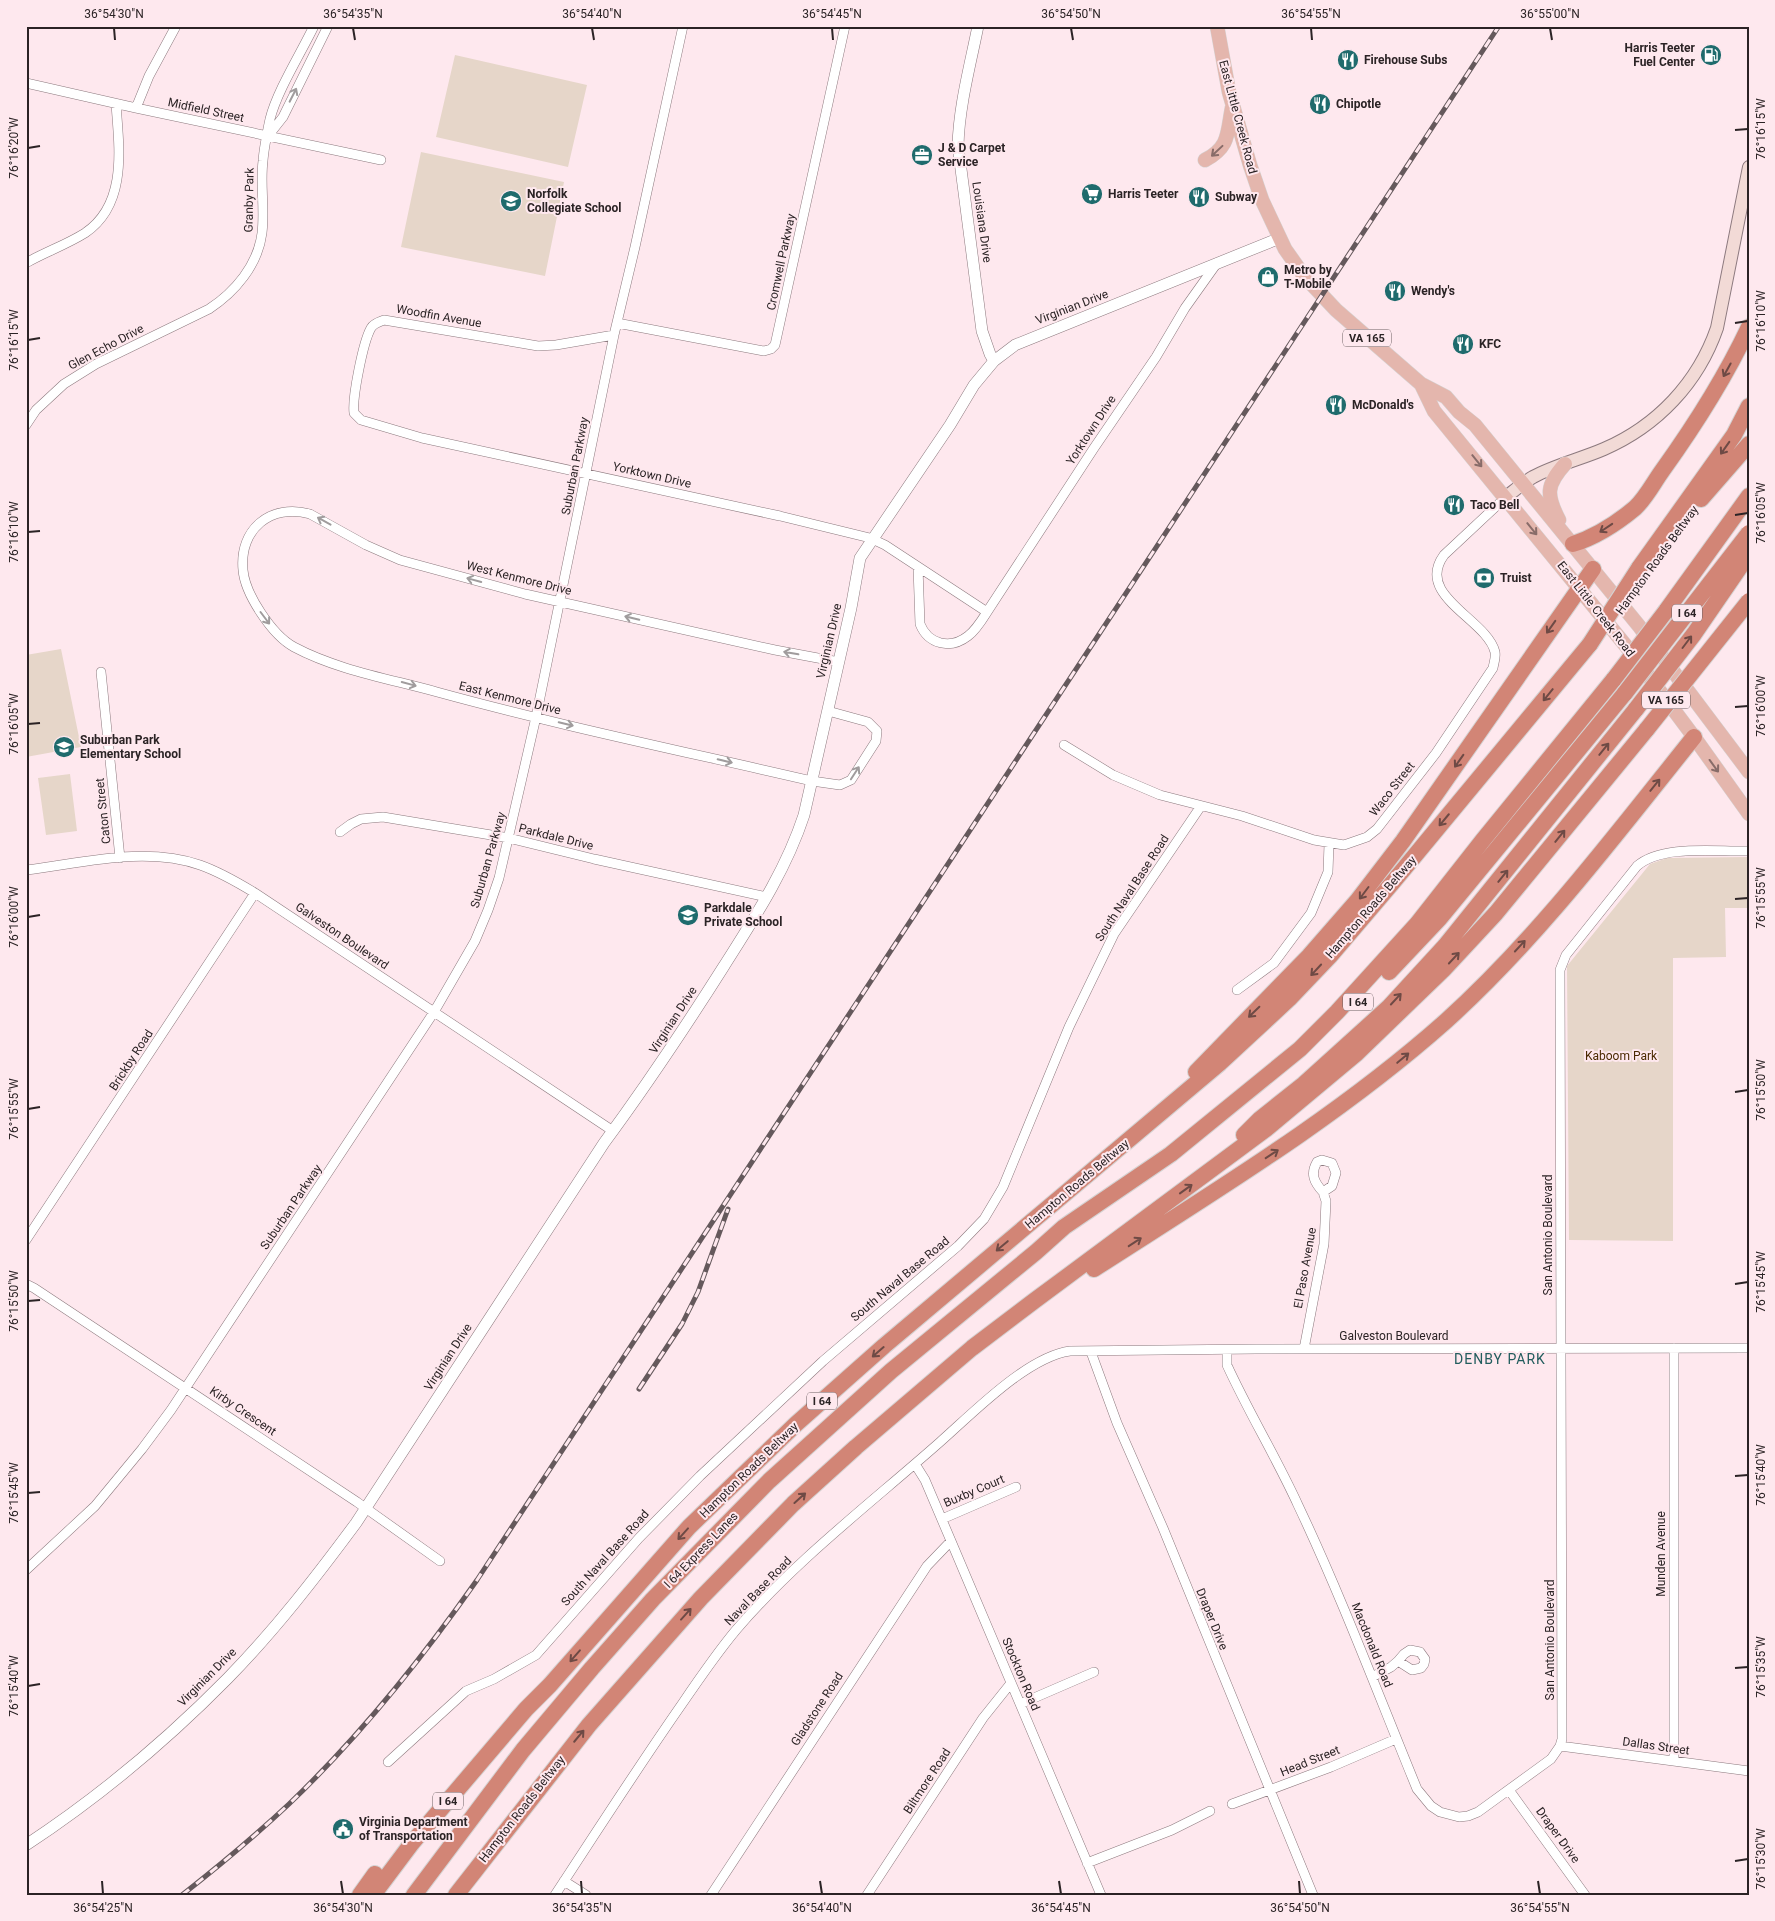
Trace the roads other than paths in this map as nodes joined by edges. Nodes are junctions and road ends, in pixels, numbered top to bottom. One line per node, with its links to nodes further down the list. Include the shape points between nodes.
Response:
1 (176, 26): 11 (street)
2 (314, 26): 12 (street, Granby Park, via 276,103)
3 (328, 26): 12 (street, Granby Park, one-way to 3, via 283,117)
4 (683, 26): 19 (street, Suburban Parkway)
5 (845, 26): 19 (street, Cromwell Parkway, via 775,345 764,351)
6 (978, 26): 23 (street, Louisiana Drive, via 966,82 958,146 982,331)
7 (1217, 26): 10 (main road, East Little Creek Road / VA 165)
8 (26, 84): 9 (street, Midfield Street)
9 (116, 104): 11 (street, Midfield Street); 18 (street, via 119,170 107,208 86,232)
10 (1233, 104): 14 (main road, one-way to 14, via 1223,147); 16 (main road, East Little Creek Road / VA 165, via 1255,182)
11 (136, 108): 12 (street, Midfield Street)
12 (268, 136): 13 (street, Midfield Street); 21 (street, Granby Park, via 262,162 262,234 250,266 222,300)
13 (381, 160)
14 (1205, 160)
15 (1749, 167): 29 (main road, via 1717,328 1695,374 1671,404 1641,429 1604,450)
16 (1280, 238): 17 (street, Virginian Drive); 24 (main road, East Little Creek Road / VA 165, via 1321,296)
17 (1217, 262): 23 (street, Virginian Drive, via 1039,334 1015,345); 45 (street, Yorktown Drive)
18 (26, 263)
19 (617, 323): 22 (street, Suburban Parkway)
20 (1749, 327): 36 (highway, one-way to 36, via 1709,401 1636,507 1604,530)
21 (158, 334): 27 (street, Glen Echo Drive, via 96,364 64,384 36,410)
22 (614, 335): 26 (street, Woodfin Avenue, via 538,346 388,320 377,322 370,330 357,378 354,409 356,417); 30 (street, Suburban Parkway)
23 (994, 361): 35 (street, Virginian Drive, via 966,397)
24 (1420, 384): 31 (main road, East Little Creek Road / VA 165, via 1446,397); 33 (main road, East Little Creek Road / VA 165, one-way to 33, via 1434,411)
25 (1749, 406): 40 (highway, one-way to 40, via 1734,436)
26 (374, 424): 30 (street, Yorktown Drive, via 422,438)
27 (26, 426)
28 (1749, 444): 40 (highway, Hampton Roads Beltway)
29 (1565, 464): 31 (main road); 36 (main road, via 1549,490 1552,507)
30 (586, 473): 35 (street, Yorktown Drive); 43 (street, Suburban Parkway)
31 (1523, 484): 33 (main road); 36 (main road, East Little Creek Road / VA 165)
32 (1749, 496): 72 (highway, bridge, via 1614,679 1417,924 1337,1012 1300,1049 1171,1154 1064,1228)
33 (1506, 497): 42 (main road, East Little Creek Road / VA 165, one-way to 42); 59 (street, Waco Street, via 1444,555 1437,572 1443,592 1491,644 1495,658 1493,668 1436,753 1377,830 1355,842)
34 (1749, 533): 72 (highway, I 64, bridge, via 1625,693 1440,918 1387,974 1292,1065 1216,1126)
35 (873, 539): 38 (street, Yorktown Drive); 46 (street, Virginian Drive, via 857,567)
36 (1573, 544): 39 (main road, East Little Creek Road / VA 165)
37 (1749, 554): 69 (highway, one-way to 37, bridge, via 1260,1119 1382,1013 1433,960 1636,709 1694,634)
38 (918, 567): 45 (street, Yorktown Drive); 45 (street, Yorktown Drive, via 920,624 934,641 950,644 959,641 975,630)
39 (1593, 569): 42 (highway); 48 (main road, East Little Creek Road / VA 165)
40 (1642, 572): 67 (highway, Hampton Roads Beltway / I 64, one-way to 67, bridge, via 1590,644 1330,956 1247,1038)
41 (244, 574): 43 (street, West Kenmore Drive, one-way to 41, via 400,560 300,511 279,512 258,524 245,546); 50 (street, East Kenmore Drive, one-way to 50, via 264,618 293,646 352,669)
42 (1579, 587): 51 (main road, East Little Creek Road / VA 165); 67 (highway, one-way to 67, via 1357,902)
43 (561, 602): 46 (street, West Kenmore Drive, one-way to 43); 50 (street, Suburban Parkway)
44 (1749, 602): 69 (highway, Hampton Roads Beltway, one-way to 44, bridge, via 1297,1104 1442,970 1546,854)
45 (987, 612)
46 (838, 662): 49 (street, Virginian Drive)
47 (101, 672): 61 (street, Caton Street)
48 (1700, 707): 51 (main road); 53 (main road, East Little Creek Road / VA 165)
49 (828, 711): 54 (street, Virginian Drive); 54 (street, East Kenmore Drive, one-way to 49, via 846,784 878,736 874,725)
50 (536, 717): 54 (street, East Kenmore Drive, one-way to 54); 58 (street, Suburban Parkway)
51 (1694, 736): 56 (main road, East Little Creek Road / VA 165, one-way to 56); 82 (highway, one-way to 51, via 920,1402 1042,1305 1299,1136 1400,1061 1448,1019 1548,915)
52 (1064, 745): 55 (street, Waco Street, via 1138,787)
53 (1749, 772)
54 (812, 781): 64 (street, Virginian Drive, via 797,836)
55 (1201, 806): 59 (street, Waco Street); 99 (street, South Naval Base Road, via 1114,934 1069,1027 1003,1187 984,1219 958,1246 817,1366 700,1476 639,1538 536,1655 466,1691)
56 (1749, 814)
57 (340, 832): 58 (street, Parkdale Drive, via 361,820 383,818)
58 (509, 838): 64 (street, Parkdale Drive); 66 (street, Suburban Parkway, via 499,878 475,941)
59 (1329, 844): 65 (street, via 1328,872 1311,913 1274,963)
60 (1749, 851): 74 (street, San Antonio Boulevard, via 1678,852 1651,857 1638,866 1562,963)
61 (120, 858): 62 (street, Galveston Boulevard); 63 (street, Galveston Boulevard, via 160,857 199,865 231,878)
62 (26, 870)
63 (255, 893): 66 (street, Galveston Boulevard); 71 (street, Brickby Road)
64 (768, 897): 68 (street, Virginian Drive)
65 (1237, 990)
66 (434, 1012): 68 (street, Galveston Boulevard); 81 (street, Suburban Parkway)
67 (1147, 1125): 95 (highway, Hampton Roads Beltway / I 64, one-way to 95, via 796,1424 689,1527)
68 (613, 1131): 85 (street, Virginian Drive)
69 (1206, 1174): 82 (highway, Hampton Roads Beltway, one-way to 69, via 972,1348)
70 (1323, 1192): 77 (street, El Paso Avenue, via 1326,1201 1324,1244)
71 (26, 1240)
72 (1036, 1252): 111 (highway, I 64 Express Lanes, via 831,1424 769,1481 667,1586 523,1750)
73 (27, 1284): 81 (street, Kirby Crescent)
74 (1561, 1348): 75 (street, Galveston Boulevard); 77 (street, Galveston Boulevard); 97 (street, San Antonio Boulevard)
75 (1674, 1348): 76 (street, Galveston Boulevard); 98 (street, Munden Avenue)
76 (1749, 1348)
77 (1304, 1349): 78 (street, Galveston Boulevard)
78 (1227, 1350): 79 (street, Galveston Boulevard); 92 (street, Macdonald Road, via 1228,1365 1298,1503)
79 (1091, 1352): 80 (street, Galveston Boulevard, via 1060,1353); 103 (street, Draper Drive, via 1117,1423)
80 (1041, 1360): 83 (street, Naval Base Road, via 1011,1381)
81 (186, 1388): 85 (street, Kirby Crescent); 89 (street, Suburban Parkway, via 95,1506)
82 (856, 1447): 101 (highway, Hampton Roads Beltway, one-way to 82, via 601,1710 708,1591 793,1504)
83 (915, 1464): 86 (street, Stockton Road); 108 (street, Naval Base Road, via 826,1540 736,1631 669,1722)
84 (1016, 1487): 86 (street, Buxby Court)
85 (366, 1508): 88 (street, Kirby Crescent); 106 (street, Virginian Drive, via 322,1569 228,1678 171,1733 99,1793)
86 (942, 1519): 87 (street, Stockton Road)
87 (951, 1541): 93 (street, Stockton Road); 116 (street, Gladstone Road, via 926,1566)
88 (440, 1561)
89 (26, 1570)
90 (1398, 1661): 92 (street)
91 (1094, 1672): 94 (street)
92 (1372, 1678): 96 (street, Macdonald Road)
93 (1011, 1683): 94 (street, Stockton Road); 117 (street, Biltmore Road, via 983,1718)
94 (1020, 1704): 107 (street, Stockton Road)
95 (526, 1709): 109 (highway, via 493,1736); 110 (highway, Hampton Roads Beltway / I 64)
96 (1396, 1739): 102 (street, Macdonald Road, via 1417,1790 1440,1812 1468,1816); 103 (street, Head Street)
97 (1560, 1746): 98 (street, Dallas Street); 102 (street, Macdonald Road, via 1551,1759)
98 (1674, 1761): 100 (street, Dallas Street)
99 (388, 1762)
100 (1749, 1771)
101 (538, 1788): 112 (highway, Hampton Roads Beltway); 113 (highway)
102 (1509, 1790): 120 (street, Draper Drive)
103 (1270, 1791): 104 (street, Head Street); 119 (street, Draper Drive)
104 (1232, 1804)
105 (1210, 1811): 107 (street, via 1172,1830)
106 (26, 1846)
107 (1087, 1863): 118 (street, Stockton Road)
108 (564, 1881): 114 (street, Naval Base Road); 115 (street)
109 (360, 1895)
110 (372, 1895)
111 (414, 1895)
112 (456, 1895)
113 (469, 1895)
114 (555, 1895)
115 (586, 1895)
116 (711, 1895)
117 (867, 1895)
118 (1101, 1895)
119 (1313, 1895)
120 (1585, 1895)

